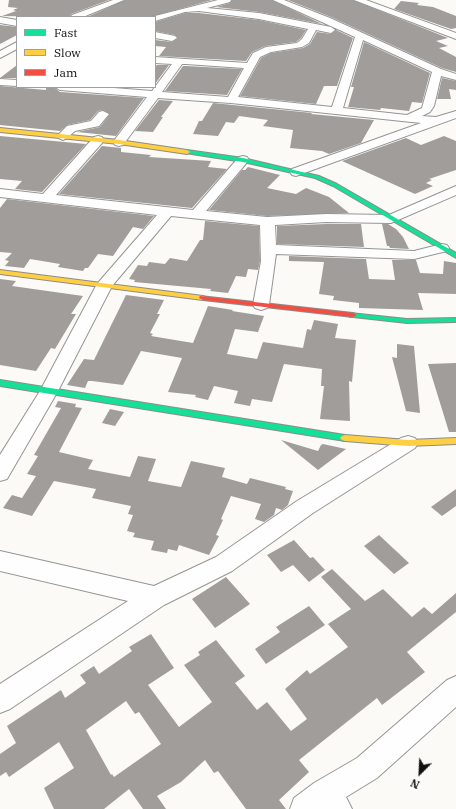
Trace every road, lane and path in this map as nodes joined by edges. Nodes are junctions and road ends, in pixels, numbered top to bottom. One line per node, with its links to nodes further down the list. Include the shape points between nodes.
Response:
1 (120, 0): 6 (street)
2 (227, 0): 5 (street, via 200,6)
3 (277, 0): 11 (street)
4 (358, 0): 14 (street)
5 (198, 9): 7 (street); 10 (street, via 259,16)
6 (78, 16)
7 (156, 18)
8 (0, 20): 9 (street)
9 (16, 23)
10 (313, 27): 11 (street); 20 (street, via 306,41 299,46 262,51)
11 (348, 31): 13 (street)
12 (156, 35): 15 (street)
13 (360, 36): 21 (street); 28 (street)
14 (456, 36)
15 (172, 38)
16 (16, 46): 17 (street)
17 (2, 53)
18 (156, 60): 19 (street)
19 (179, 62): 20 (street); 26 (street)
20 (251, 66): 27 (street)
21 (437, 71): 22 (street); 31 (street, via 429,106)
22 (456, 78)
23 (0, 82): 24 (street)
24 (16, 83)
25 (76, 88): 26 (street)
26 (154, 94): 27 (street); 36 (street)
27 (231, 100): 28 (street)
28 (337, 110): 31 (street)
29 (103, 114): 34 (street, via 95,124 71,128)
30 (456, 114): 32 (street)
31 (409, 118): 32 (street)
32 (438, 121): 38 (street)
33 (0, 130): 34 (street)
34 (64, 136): 35 (street)
35 (98, 140): 36 (street); 41 (street)
36 (119, 142): 37 (street)
37 (243, 160): 38 (street); 43 (street)
38 (296, 172): 44 (street, via 317,177)
39 (456, 190): 44 (street)
40 (0, 193): 41 (street)
41 (46, 199): 42 (street)
42 (167, 212): 43 (street); 50 (street)
43 (196, 215): 45 (street)
44 (391, 219): 45 (street, via 326,218); 46 (street)
45 (267, 221): 47 (street)
46 (442, 248): 47 (street, via 414,255); 48 (street)
47 (269, 249): 51 (street)
48 (456, 256)
49 (0, 272): 50 (street)
50 (105, 284): 51 (street); 54 (street)
51 (261, 305): 52 (street, via 407,321)
52 (456, 320)
53 (0, 383): 54 (street)
54 (49, 391): 56 (street, via 346,438); 57 (street)
55 (456, 441): 56 (street)
56 (408, 443): 59 (street, via 305,507 224,564)
57 (0, 473)
58 (0, 561): 59 (street)
59 (155, 597): 61 (street)
60 (456, 689): 62 (street)
61 (0, 700)
62 (322, 804)

